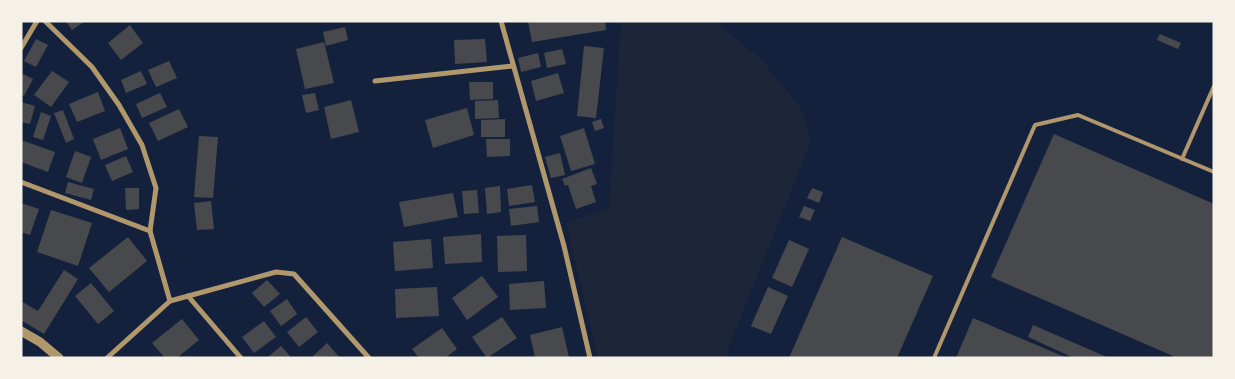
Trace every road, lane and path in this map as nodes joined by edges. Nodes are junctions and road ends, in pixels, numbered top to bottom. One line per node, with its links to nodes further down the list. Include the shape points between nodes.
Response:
1 (37, 21): 4 (street)
2 (45, 21): 11 (street, via 92,67 142,145 156,188)
3 (501, 21): 5 (street)
4 (21, 48)
5 (513, 66): 6 (street); 19 (street, via 564,246)
6 (375, 81)
7 (1214, 86): 8 (lane)
8 (1182, 159): 9 (lane); 20 (lane, via 1078,115 1035,125)
9 (1214, 172)
10 (21, 182): 11 (street)
11 (150, 231): 13 (street)
12 (188, 296): 13 (street); 17 (street); 18 (street, via 276,272 294,274)
13 (170, 301): 16 (street)
14 (21, 331): 15 (street)
15 (59, 358)
16 (107, 358)
17 (241, 358)
18 (369, 358)
19 (590, 358)
20 (934, 358)

